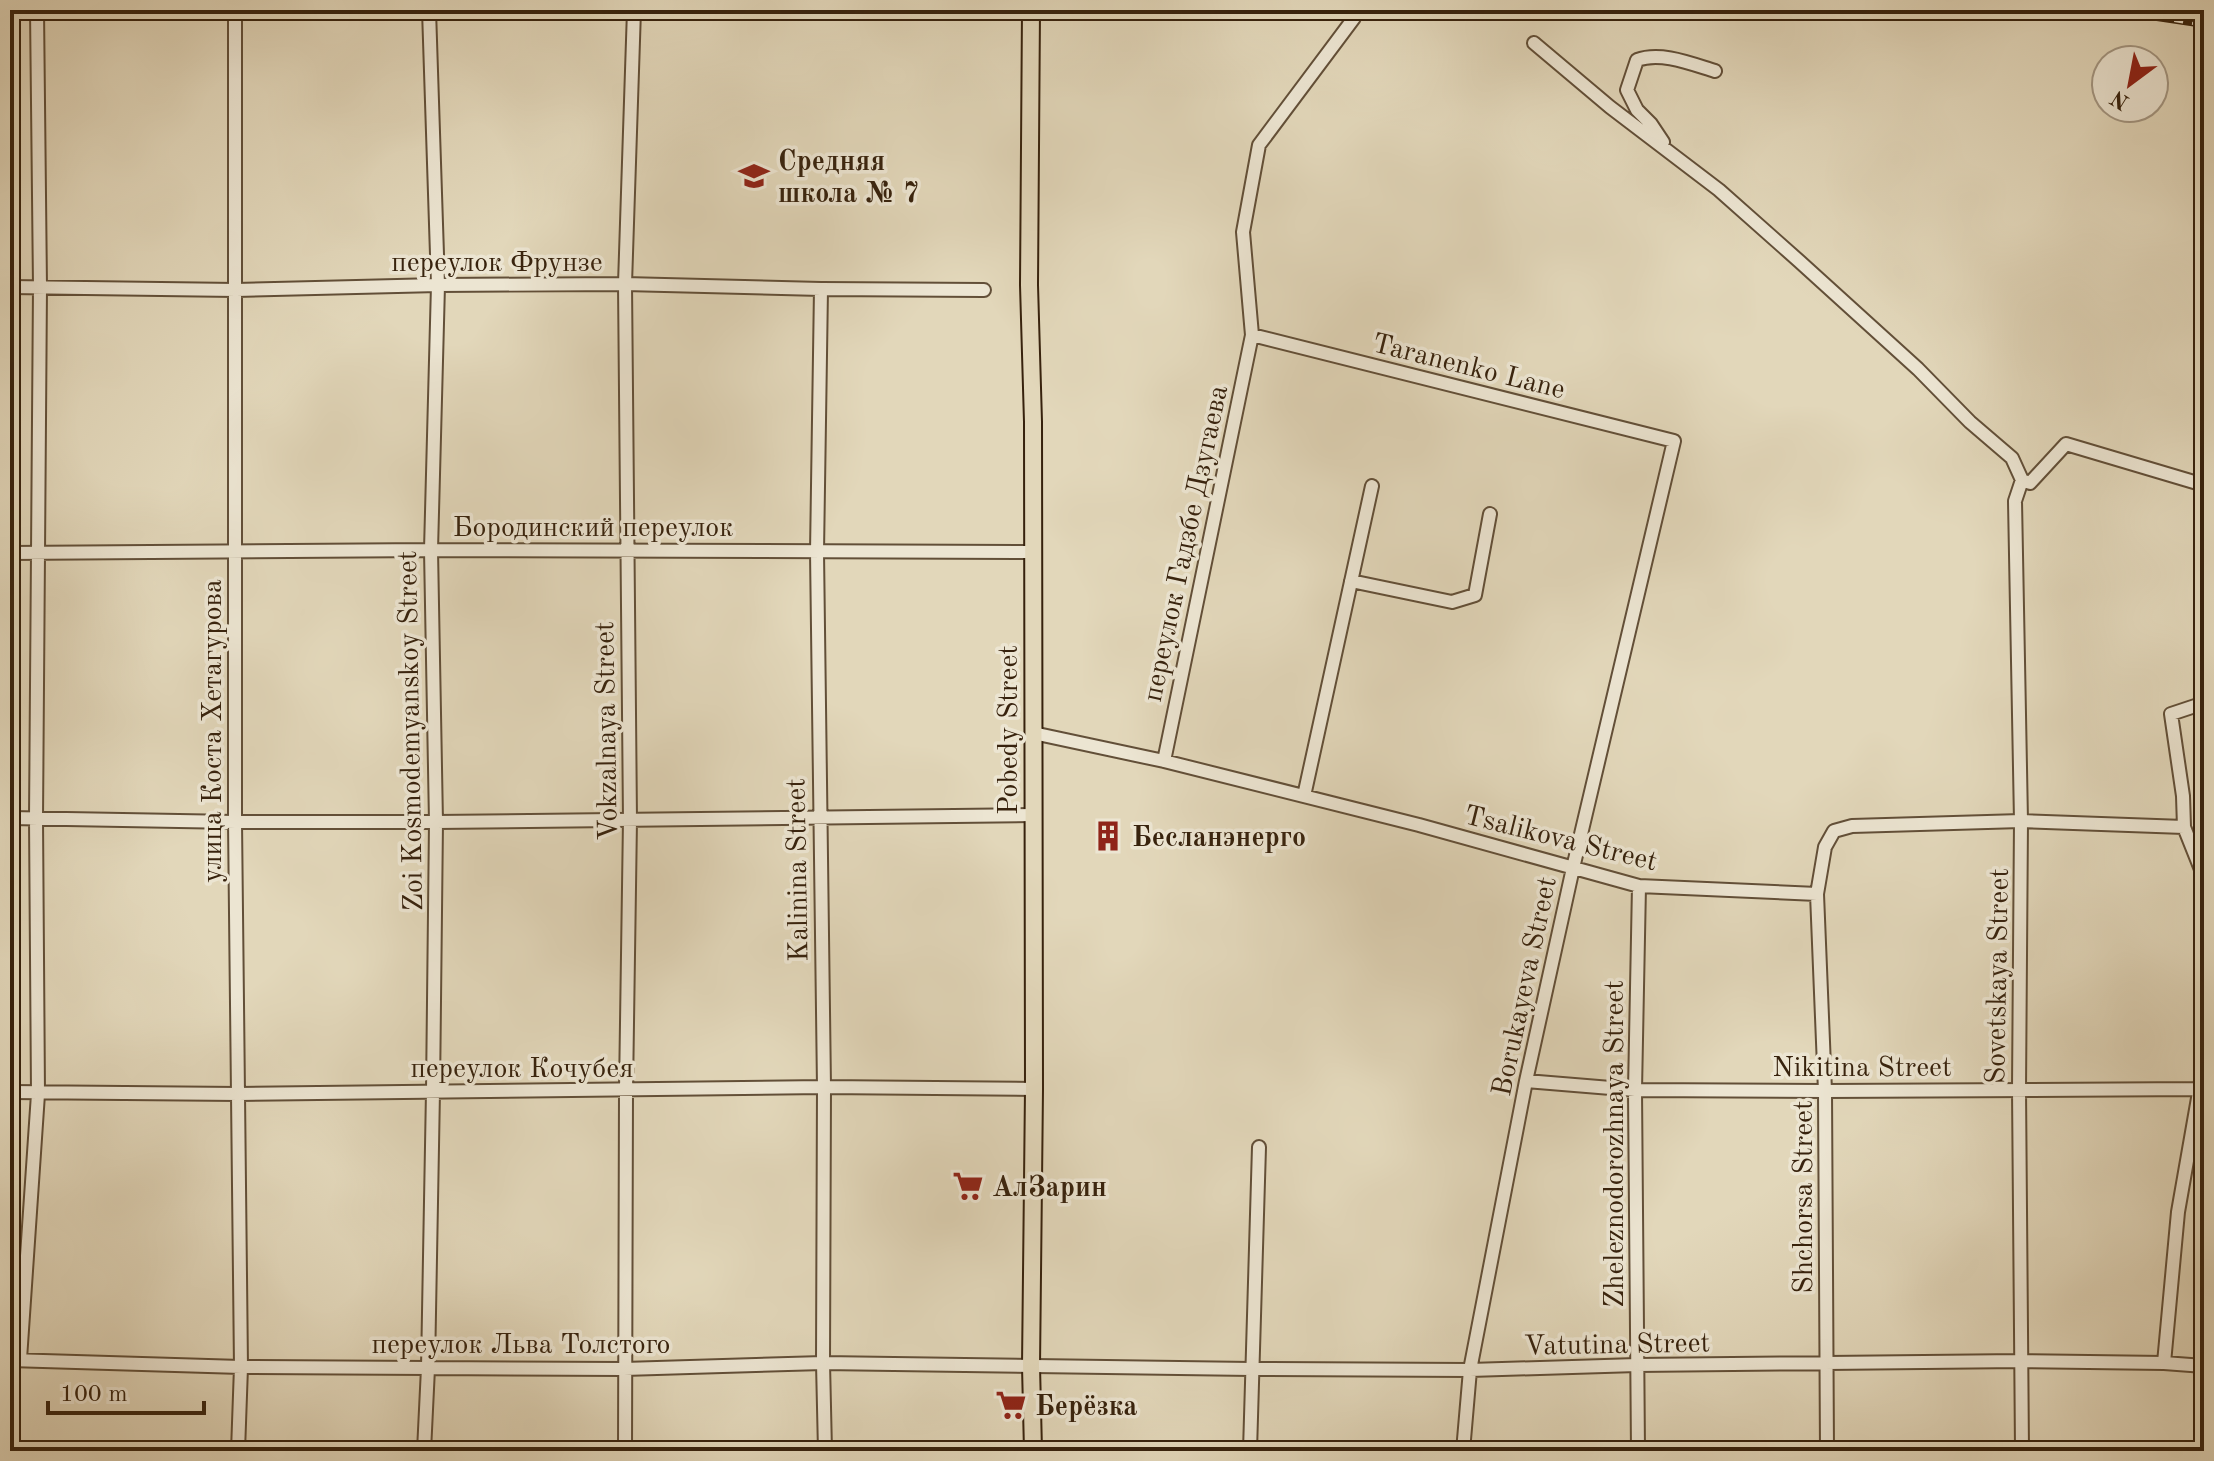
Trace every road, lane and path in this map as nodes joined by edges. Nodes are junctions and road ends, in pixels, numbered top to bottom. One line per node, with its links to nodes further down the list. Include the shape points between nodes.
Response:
1 (37, 10): 13 (street)
2 (235, 10): 15 (street, улица Коста Хетагурова)
3 (429, 10): 11 (street, Zoi Kosmodemyanskoy Street)
4 (634, 10): 10 (street, Vokzalnaya Street)
5 (1031, 10): 27 (main road, Pobedy Street)
6 (1354, 18): 17 (street, переулок Гадзбе Дзугаева, via 1259,145 1243,232)
7 (1534, 43): 9 (street)
8 (1715, 71): 9 (street, via 1677,60 1637,60 1627,90)
9 (1670, 153): 19 (street, via 1719,190 1918,369 2012,458)
10 (625, 284): 11 (street, переулок Фрунзе); 14 (street, переулок Фрунзе); 24 (street, Vokzalnaya Street)
11 (438, 285): 15 (street, переулок Фрунзе); 23 (street, Zoi Kosmodemyanskoy Street)
12 (10, 287): 13 (street, переулок Фрунзе)
13 (40, 287): 15 (street, переулок Фрунзе); 29 (street)
14 (821, 289): 16 (street, переулок Фрунзе); 26 (street, Kalinina Street)
15 (236, 290): 25 (street, улица Коста Хетагурова)
16 (984, 290)
17 (1252, 335): 18 (street, Taranenko Lane); 33 (street, переулок Гадзбе Дзугаева)
18 (1674, 441): 44 (street, Borukayeva Street)
19 (2022, 480): 20 (street, via 2030,483 2066,444); 40 (street, Sovetskaya Street, via 2015,501)
20 (2204, 485)
21 (1372, 486): 30 (street)
22 (1490, 514): 30 (street, via 1475,595 1452,602)
23 (431, 550): 24 (street, Бородинский переулок); 25 (street, Бородинский переулок); 42 (street, Zoi Kosmodemyanskoy Street)
24 (627, 550): 26 (street, Бородинский переулок); 39 (street, Vokzalnaya Street)
25 (234, 551): 29 (street, Бородинский переулок); 41 (street, улица Коста Хетагурова)
26 (817, 552): 27 (street, Бородинский переулок); 36 (street, Kalinina Street)
27 (1032, 552): 32 (main road, Pobedy Street)
28 (10, 553): 29 (street, Бородинский переулок)
29 (39, 553): 38 (street)
30 (1351, 581): 34 (street)
31 (2204, 703): 43 (street, via 2171,714)
32 (1033, 733): 33 (street, Tsalikova Street); 35 (main road, Pobedy Street)
33 (1164, 761): 34 (street, Tsalikova Street)
34 (1304, 796): 44 (street, Tsalikova Street)
35 (1032, 815): 36 (street); 51 (main road, Pobedy Street)
36 (819, 817): 39 (street); 50 (street, Kalinina Street)
37 (10, 818): 38 (street)
38 (36, 819): 41 (street); 59 (street)
39 (630, 820): 42 (street); 54 (street, Vokzalnaya Street)
40 (2021, 821): 43 (street); 47 (street, via 1852,826 1834,831 1825,847); 52 (street, Sovetskaya Street)
41 (235, 822): 42 (street); 60 (street, улица Коста Хетагурова)
42 (436, 822): 56 (street, Zoi Kosmodemyanskoy Street)
43 (2184, 827): 45 (street)
44 (1573, 868): 46 (street, Tsalikova Street); 49 (street, Borukayeva Street)
45 (2204, 877)
46 (1639, 886): 47 (street, Tsalikova Street); 55 (street, Zheleznodorozhnaya Street)
47 (1817, 894): 57 (street, Shchorsa Street)
48 (2204, 1064): 53 (street)
49 (1526, 1081): 55 (street, Nikitina Street); 74 (street, Borukayeva Street)
50 (824, 1087): 51 (street, переулок Кочубея); 54 (street, переулок Кочубея); 64 (street, Kalinina Street)
51 (1034, 1089): 68 (main road, Pobedy Street)
52 (2019, 1089): 53 (street, Nikitina Street); 57 (street, Nikitina Street); 63 (street, Sovetskaya Street)
53 (2200, 1089): 66 (street, via 2178,1212)
54 (626, 1090): 56 (street, переулок Кочубея); 72 (street, Vokzalnaya Street)
55 (1635, 1090): 57 (street, Nikitina Street); 67 (street, Zheleznodorozhnaya Street)
56 (433, 1091): 60 (street, переулок Кочубея); 71 (street, Zoi Kosmodemyanskoy Street)
57 (1825, 1091): 65 (street, Shchorsa Street)
58 (10, 1092): 59 (street, переулок Кочубея)
59 (38, 1094): 60 (street, переулок Кочубея); 62 (street)
60 (239, 1094): 70 (street, улица Коста Хетагурова)
61 (1259, 1147): 73 (street)
62 (15, 1360): 70 (street, переулок Льва Толстого)
63 (2021, 1361): 65 (street, Vatutina Street); 66 (street, Vatutina Street); 84 (street, Sovetskaya Street)
64 (823, 1363): 68 (street, переулок Льва Толстого); 72 (street, переулок Льва Толстого); 78 (street, Kalinina Street)
65 (1827, 1363): 67 (street, Vatutina Street); 83 (street, Shchorsa Street)
66 (2164, 1363): 69 (street, Vatutina Street)
67 (1637, 1365): 74 (street, Vatutina Street); 82 (street, Zheleznodorozhnaya Street)
68 (1031, 1366): 73 (street, Vatutina Street); 79 (main road, Pobedy Street)
69 (2204, 1366)
70 (241, 1367): 71 (street, переулок Льва Толстого); 75 (street, улица Коста Хетагурова)
71 (428, 1368): 72 (street, переулок Льва Толстого); 76 (street, Zoi Kosmodemyanskoy Street)
72 (624, 1369): 77 (street, Vokzalnaya Street)
73 (1251, 1369): 74 (street, Vatutina Street); 80 (street)
74 (1470, 1370): 81 (street, Borukayeva Street)
75 (238, 1451)
76 (424, 1451)
77 (625, 1451)
78 (825, 1451)
79 (1033, 1451)
80 (1250, 1451)
81 (1463, 1451)
82 (1638, 1451)
83 (1827, 1451)
84 (2022, 1451)

